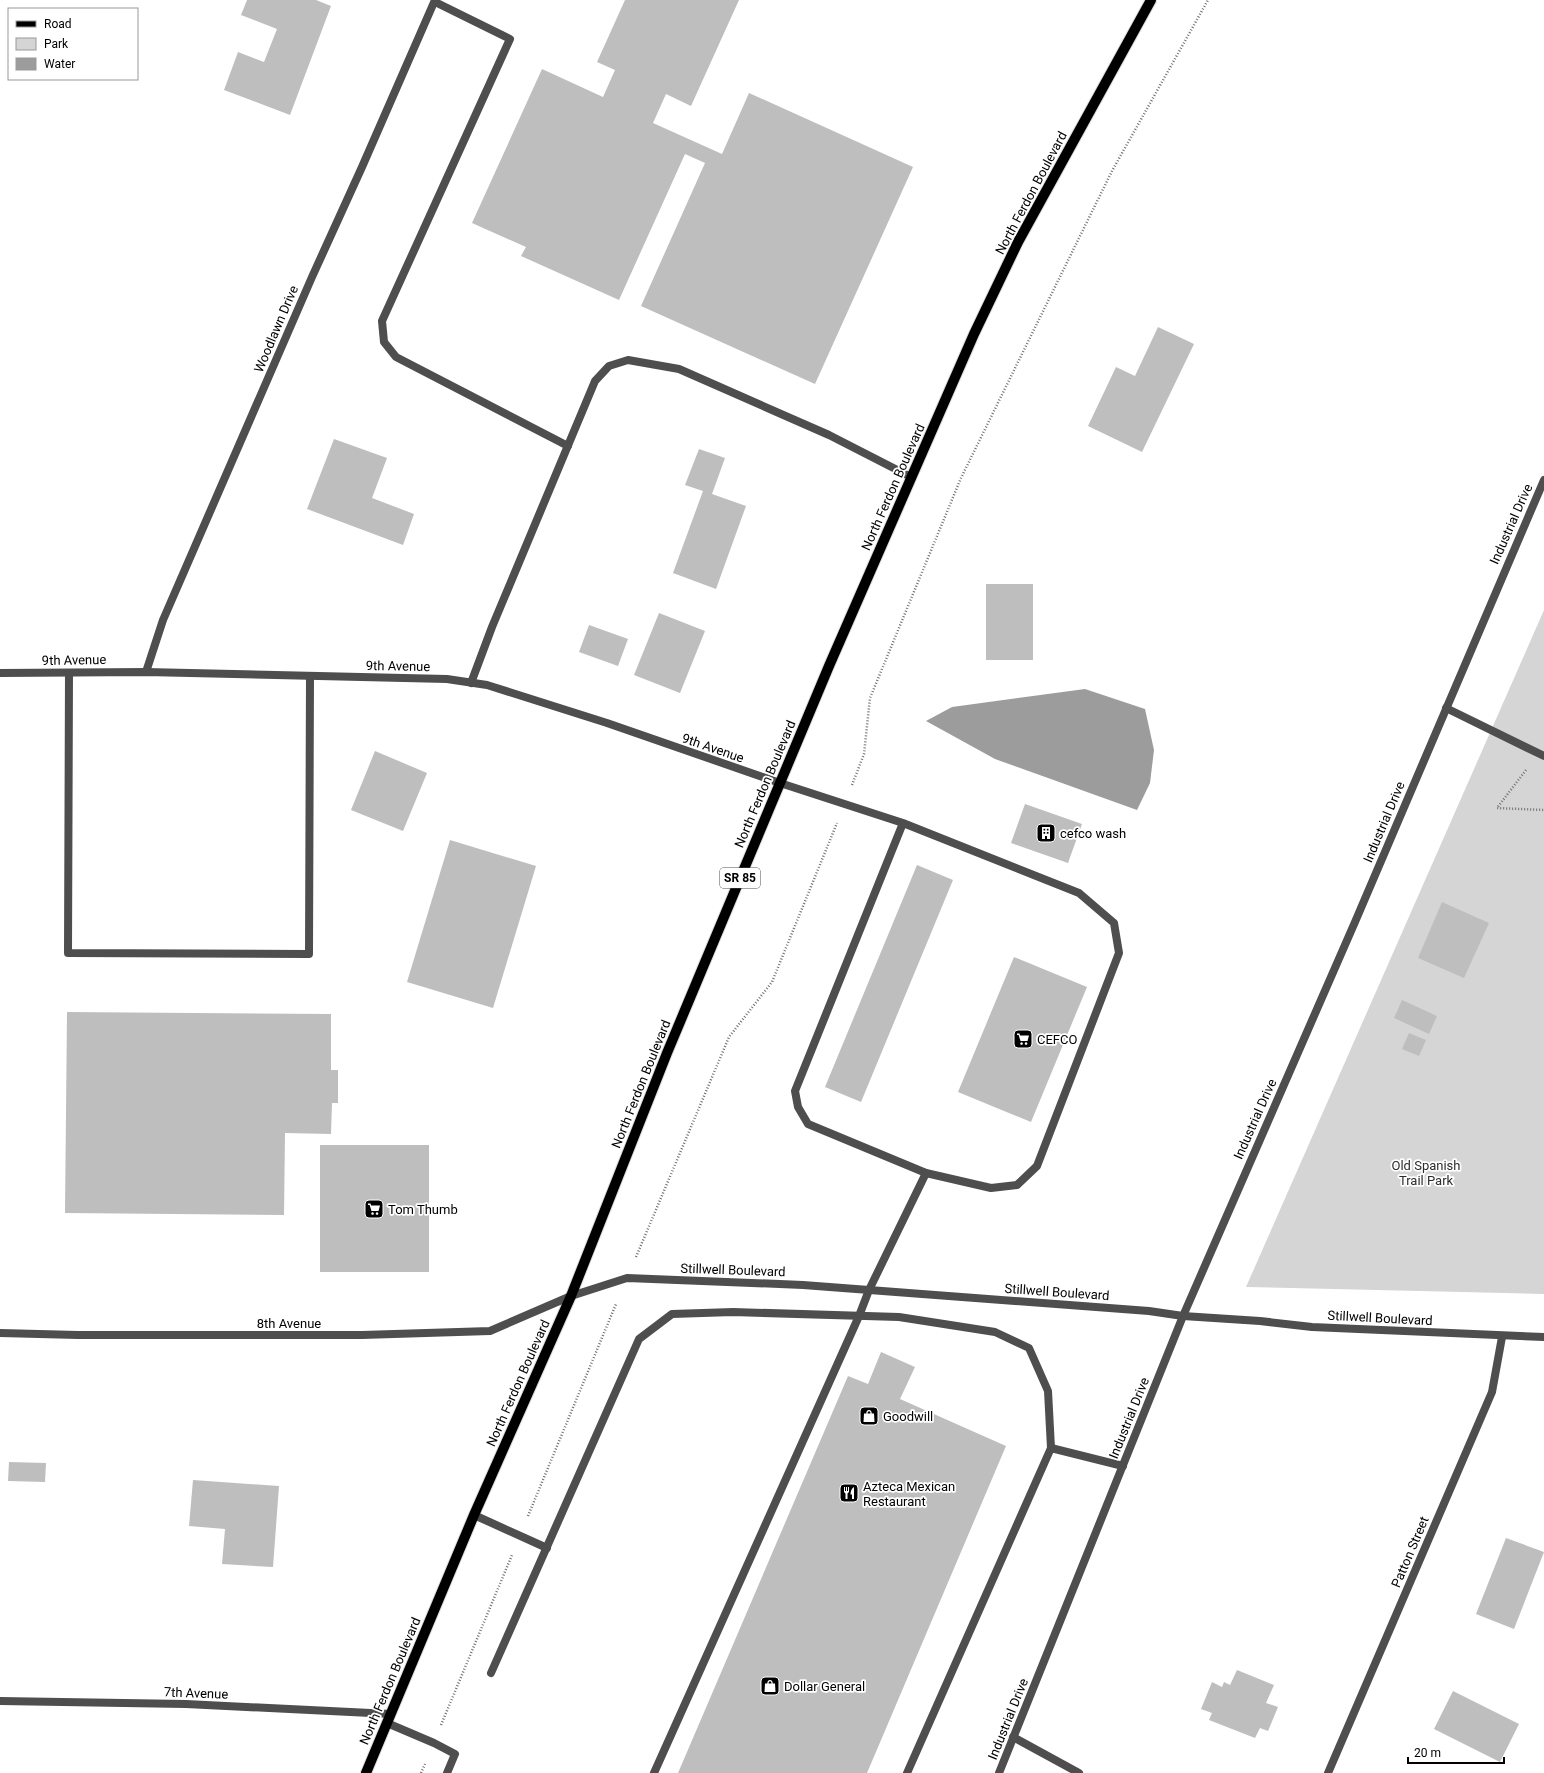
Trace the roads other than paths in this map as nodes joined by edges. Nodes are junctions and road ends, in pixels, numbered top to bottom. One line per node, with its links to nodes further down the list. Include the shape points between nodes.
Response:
1 (1151, 0): 4 (main road, North Ferdon Boulevard / SR 85, via 1018,242 974,334)
2 (435, 1): 3 (street, via 510,39 382,321 384,342 396,357); 6 (street, Woodlawn Drive, via 163,620)
3 (568, 446): 4 (street, via 595,381 609,366 628,360 679,369 829,436); 10 (street)
4 (911, 478): 13 (main road, North Ferdon Boulevard / SR 85)
5 (1544, 480): 11 (street, Industrial Drive)
6 (146, 672): 8 (street, 9th Avenue); 9 (street, 9th Avenue)
7 (0, 673): 8 (street, 9th Avenue)
8 (69, 673): 9 (street, via 68,953 309,954)
9 (310, 676): 10 (street, 9th Avenue, via 448,679)
10 (471, 683): 13 (street, 9th Avenue, via 607,723)
11 (1446, 708): 12 (street); 19 (street, Industrial Drive)
12 (1541, 755)
13 (780, 783): 14 (street, 9th Avenue); 17 (main road, North Ferdon Boulevard / SR 85, via 668,1052)
14 (903, 823): 15 (street, 9th Avenue, via 795,1091 798,1107 808,1124); 15 (street, 9th Avenue, via 1079,893 1114,923 1119,952 1037,1166 1017,1185 991,1188)
15 (926, 1173): 16 (street)
16 (869, 1290): 17 (street, Stillwell Boulevard, via 627,1278); 18 (street); 19 (street, Stillwell Boulevard, via 1149,1311)
17 (571, 1296): 20 (street, 8th Avenue, via 490,1331 362,1335); 25 (main road, North Ferdon Boulevard / SR 85)
18 (858, 1316): 23 (street, via 899,1317 994,1332 1029,1348 1048,1391); 26 (street, via 733,1312 672,1314 640,1339); 33 (street)
19 (1183, 1316): 21 (street, Stillwell Boulevard, via 1312,1327); 24 (street, Industrial Drive)
20 (0, 1333)
21 (1502, 1337): 22 (street, Stillwell Boulevard); 37 (street, Patton Street, via 1492,1392)
22 (1544, 1337)
23 (1052, 1448): 24 (street); 34 (street)
24 (1123, 1466): 30 (street, Industrial Drive)
25 (474, 1515): 26 (street); 29 (main road, North Ferdon Boulevard / SR 85)
26 (547, 1548): 27 (street)
27 (491, 1673)
28 (0, 1701): 29 (street, 7th Avenue, via 186,1704)
29 (389, 1718): 31 (main road, North Ferdon Boulevard / SR 85); 32 (street, via 455,1754)
30 (1013, 1737): 35 (street, Industrial Drive); 36 (street)
31 (366, 1773)
32 (447, 1773)
33 (654, 1773)
34 (907, 1773)
35 (999, 1773)
36 (1079, 1773)
37 (1328, 1773)

